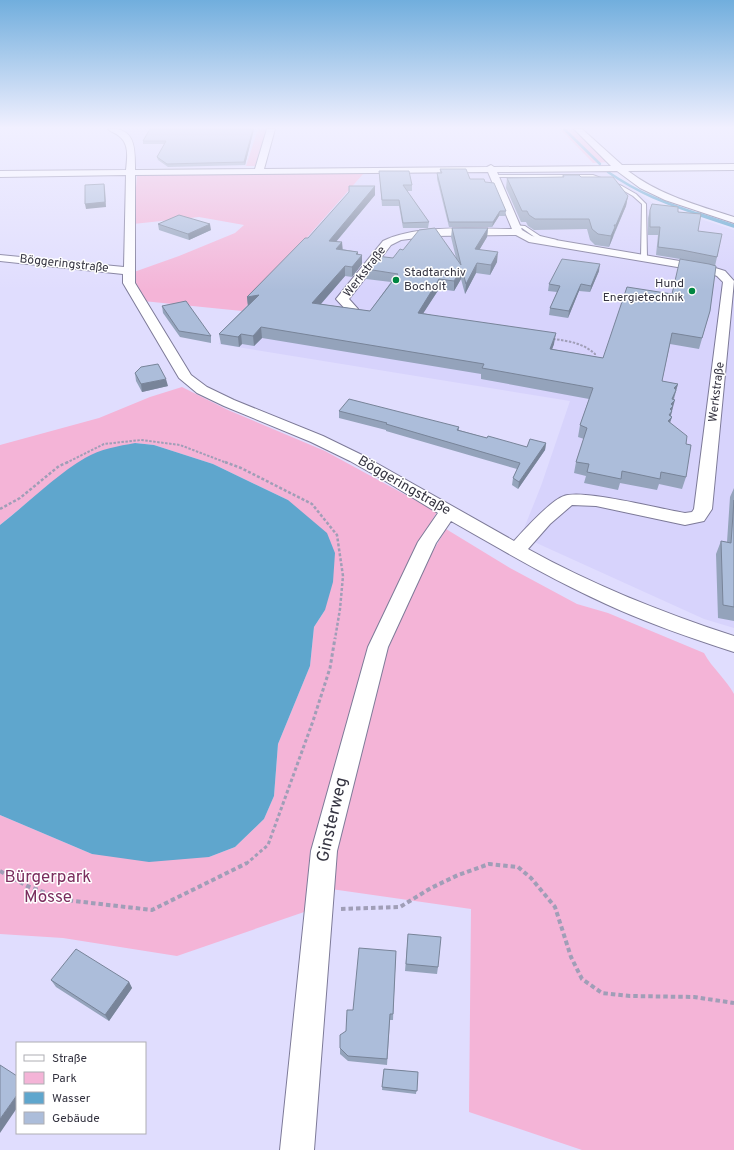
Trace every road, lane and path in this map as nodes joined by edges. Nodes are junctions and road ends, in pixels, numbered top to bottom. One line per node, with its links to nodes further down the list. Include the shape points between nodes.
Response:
1 (131, 183): 9 (street, Böggeringstraße)
2 (497, 183): 6 (street)
3 (612, 183): 7 (lane, via 644,204)
4 (639, 183): 5 (street, via 657,193)
5 (734, 220)
6 (516, 229): 7 (street, Werkstraße, via 529,239); 10 (street, Werkstraße, via 432,233 397,238 387,243 342,300)
7 (644, 257): 15 (street, Werkstraße, via 709,269 723,274 730,282 703,509 698,517 685,519 596,501 568,500 544,520)
8 (0, 258): 9 (street, Böggeringstraße)
9 (128, 271): 14 (street, Böggeringstraße, via 128,284 186,378 202,390 356,458)
10 (352, 309)
11 (547, 338): 12 (path, via 590,348 595,354)
12 (594, 361)
13 (0, 509): 17 (path, via 20,498 59,466 104,444 141,440 180,445 241,468 312,504 337,535 343,576 330,668 313,721 268,845 245,865 152,910 66,900 27,886)
14 (448, 512): 15 (street, Böggeringstraße); 18 (street, Ginsterweg, via 427,542 378,647 324,851)
15 (516, 550): 16 (street, Böggeringstraße, via 613,599 685,628)
16 (734, 644)
17 (0, 871)
18 (319, 910): 19 (path, via 400,907 431,888 489,864 518,867 531,878 555,907 571,957 582,979 602,993 694,997); 20 (street, Ginsterweg)
19 (734, 1003)
20 (297, 1150)

